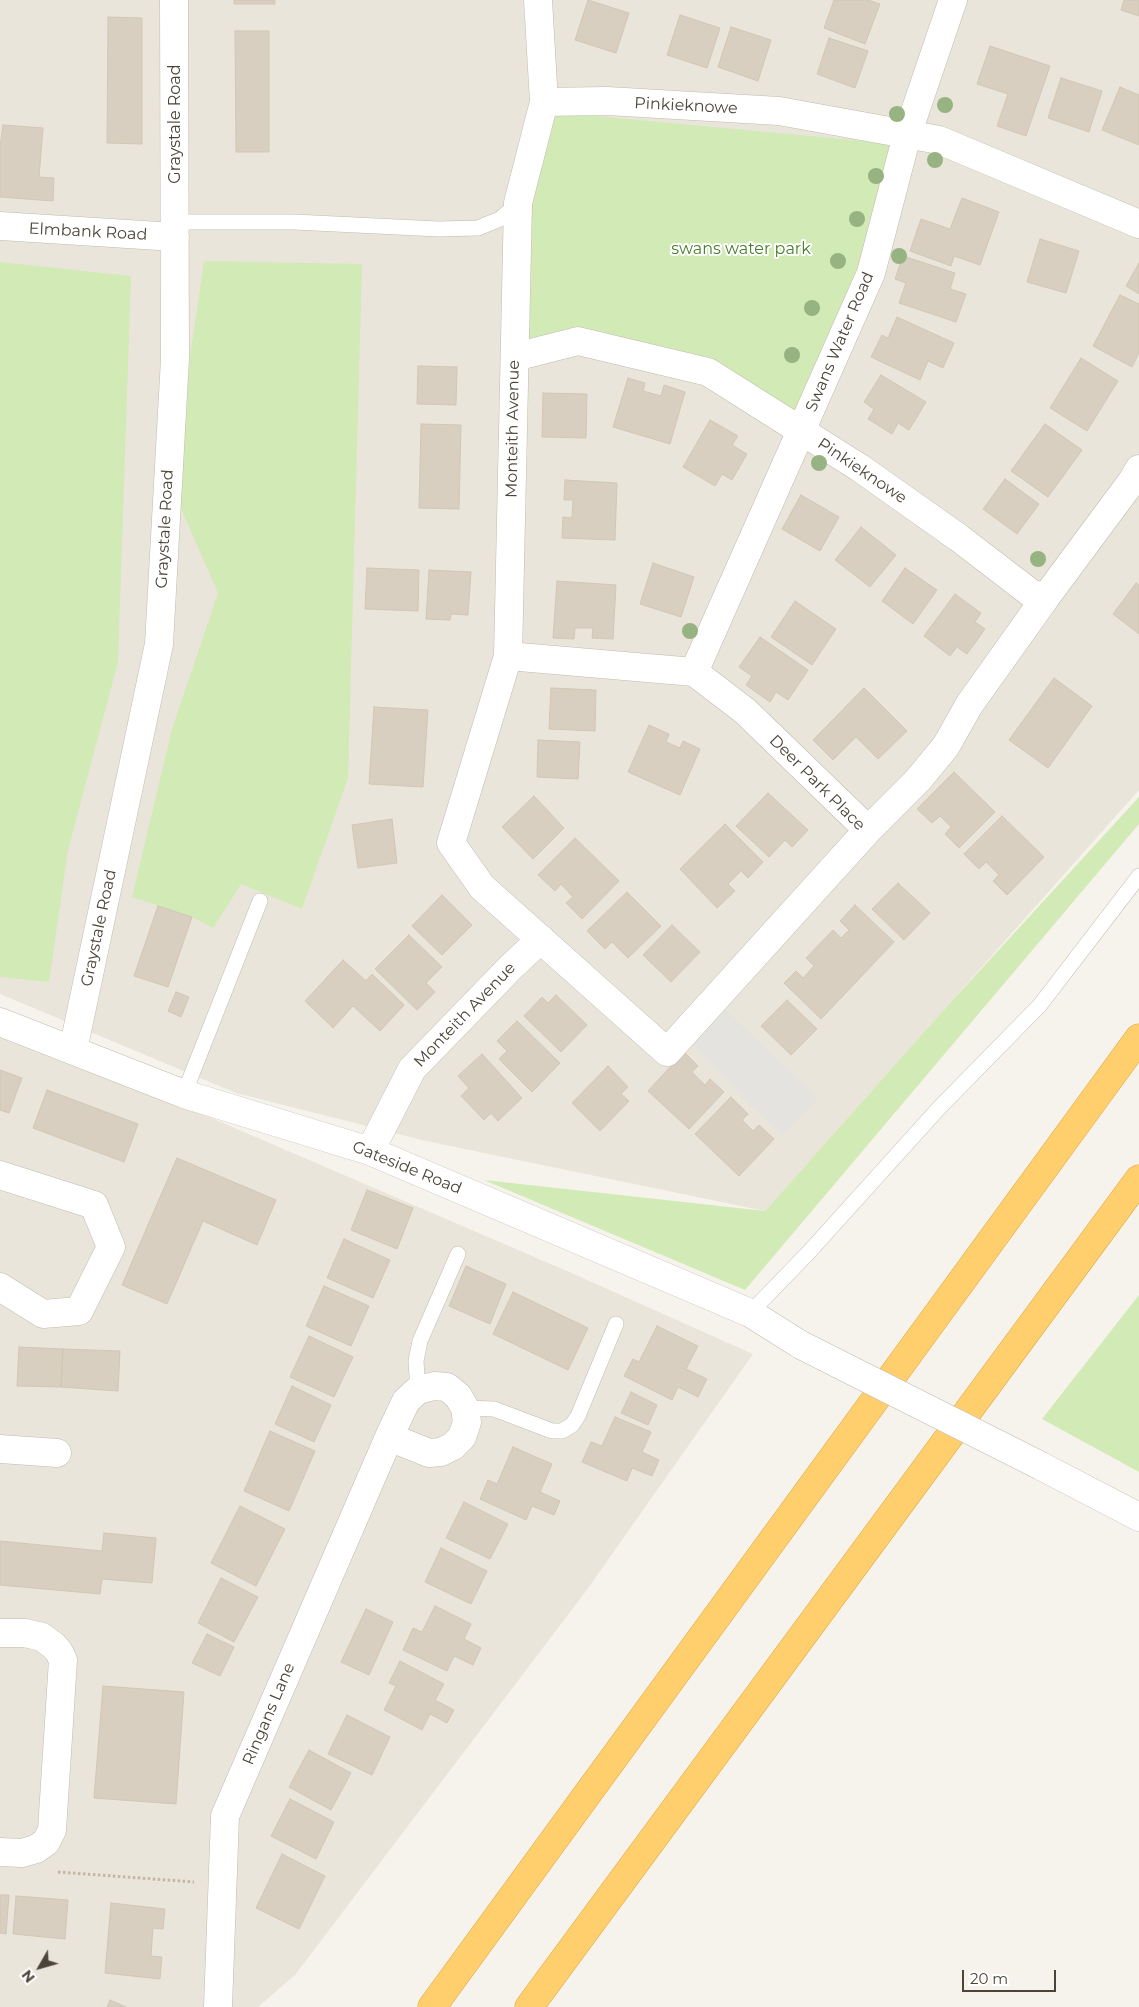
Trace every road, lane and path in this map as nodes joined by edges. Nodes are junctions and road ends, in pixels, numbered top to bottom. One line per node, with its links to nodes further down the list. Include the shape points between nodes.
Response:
1 (174, 0): 10 (street, Graystale Road)
2 (538, 0): 4 (street, Monteith Avenue)
3 (953, 0): 5 (street, Swans Water Road)
4 (544, 102): 5 (street, Pinkieknowe, via 779,111); 7 (street, Monteith Avenue)
5 (907, 135): 8 (street, Pinkieknowe, via 939,140); 12 (street, Swans Water Road, via 871,273)
6 (539, 176): 7 (lane)
7 (518, 203): 10 (lane, via 500,218 478,228 438,230 294,222); 11 (street, Monteith Avenue)
8 (1139, 224)
9 (0, 226): 10 (street, Elmbank Road)
10 (175, 229): 23 (street, Graystale Road, via 175,369 159,644)
11 (515, 357): 12 (street, Pinkieknowe, via 578,341 708,372); 15 (street, Monteith Avenue)
12 (801, 431): 14 (street, Pinkieknowe, via 938,522 1032,594); 16 (street, Swans Water Road)
13 (1139, 469): 14 (street)
14 (1046, 597): 17 (street, via 969,705 946,746 918,780)
15 (508, 656): 16 (street); 20 (street, Deer Park Place, via 451,843 482,887)
16 (694, 672): 17 (street, Deer Park Place, via 745,712)
17 (868, 830): 20 (street, Deer Park Place, via 667,1052)
18 (1139, 876): 30 (lane, via 1040,1005 939,1108)
19 (260, 901): 24 (lane)
20 (541, 939): 25 (street, Monteith Avenue, via 412,1069)
21 (0, 1022): 23 (street, Gateside Road)
22 (1139, 1038): 43 (highway)
23 (74, 1050): 24 (street, Gateside Road)
24 (184, 1094): 25 (street, Gateside Road)
25 (370, 1151): 30 (street, Gateside Road)
26 (0, 1175): 29 (street, via 94,1205 111,1247 79,1311 43,1314)
27 (1139, 1179): 44 (highway)
28 (458, 1254): 32 (lane, via 420,1341 416,1361)
29 (0, 1287)
30 (750, 1314): 37 (street, Gateside Road, bridge, via 801,1345)
31 (616, 1324): 33 (lane, via 578,1416 562,1431 552,1431 494,1409)
32 (418, 1390): 33 (street, via 447,1387); 34 (street, Ringans Lane, via 406,1401)
33 (465, 1408): 34 (street, via 467,1422 462,1437 441,1452 428,1453)
34 (389, 1437): 41 (street, Ringans Lane, via 225,1816)
35 (0, 1449): 36 (street)
36 (57, 1453)
37 (1139, 1517)
38 (0, 1633): 39 (street, via 42,1637 54,1646 63,1660 52,1830 46,1842 36,1849 22,1853)
39 (0, 1852)
40 (48, 1871): 41 (path)
41 (222, 1884): 42 (street, Ringans Lane)
42 (218, 2007)
43 (432, 2007)
44 (529, 2007)

